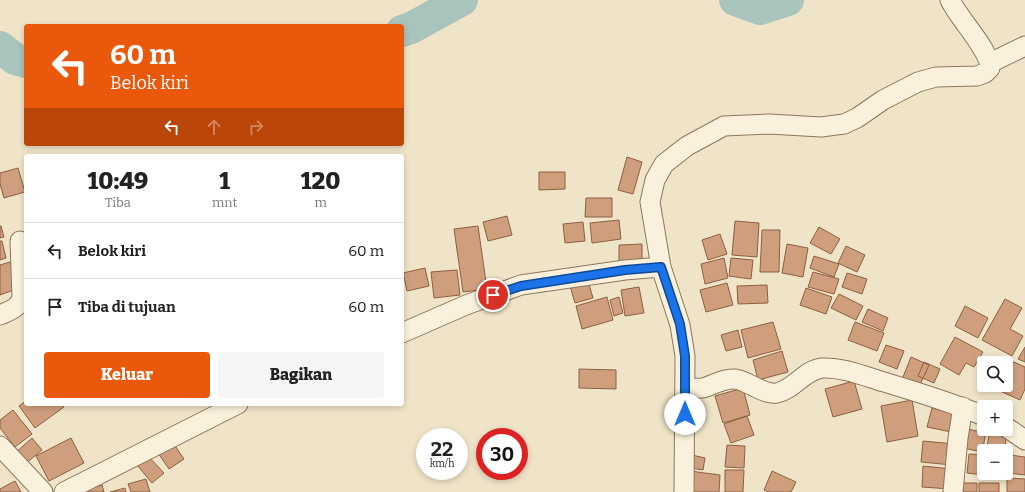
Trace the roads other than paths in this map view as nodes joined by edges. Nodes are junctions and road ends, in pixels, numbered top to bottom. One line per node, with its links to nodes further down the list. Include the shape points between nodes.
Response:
1 (950, 0): 3 (street)
2 (1025, 46): 3 (street)
3 (990, 63): 5 (street, via 990,68 985,73 977,76 936,77 918,82 844,124 821,127 769,124 724,126 687,146 664,164 655,180 650,202)
4 (20, 241): 6 (street, via 21,302 17,307)
5 (661, 267): 7 (street, via 521,286 466,305); 8 (street, via 680,324 685,356)
6 (0, 315)
7 (404, 332)
8 (685, 387): 10 (street, via 701,388 735,379 770,393 792,386 806,374 820,368 838,368); 17 (street)
9 (234, 406): 16 (street)
10 (963, 407): 11 (street); 18 (street)
11 (977, 413)
12 (1013, 432): 13 (street)
13 (1025, 440)
14 (0, 446): 15 (street)
15 (43, 492)
16 (64, 492)
17 (684, 492)
18 (953, 492)

